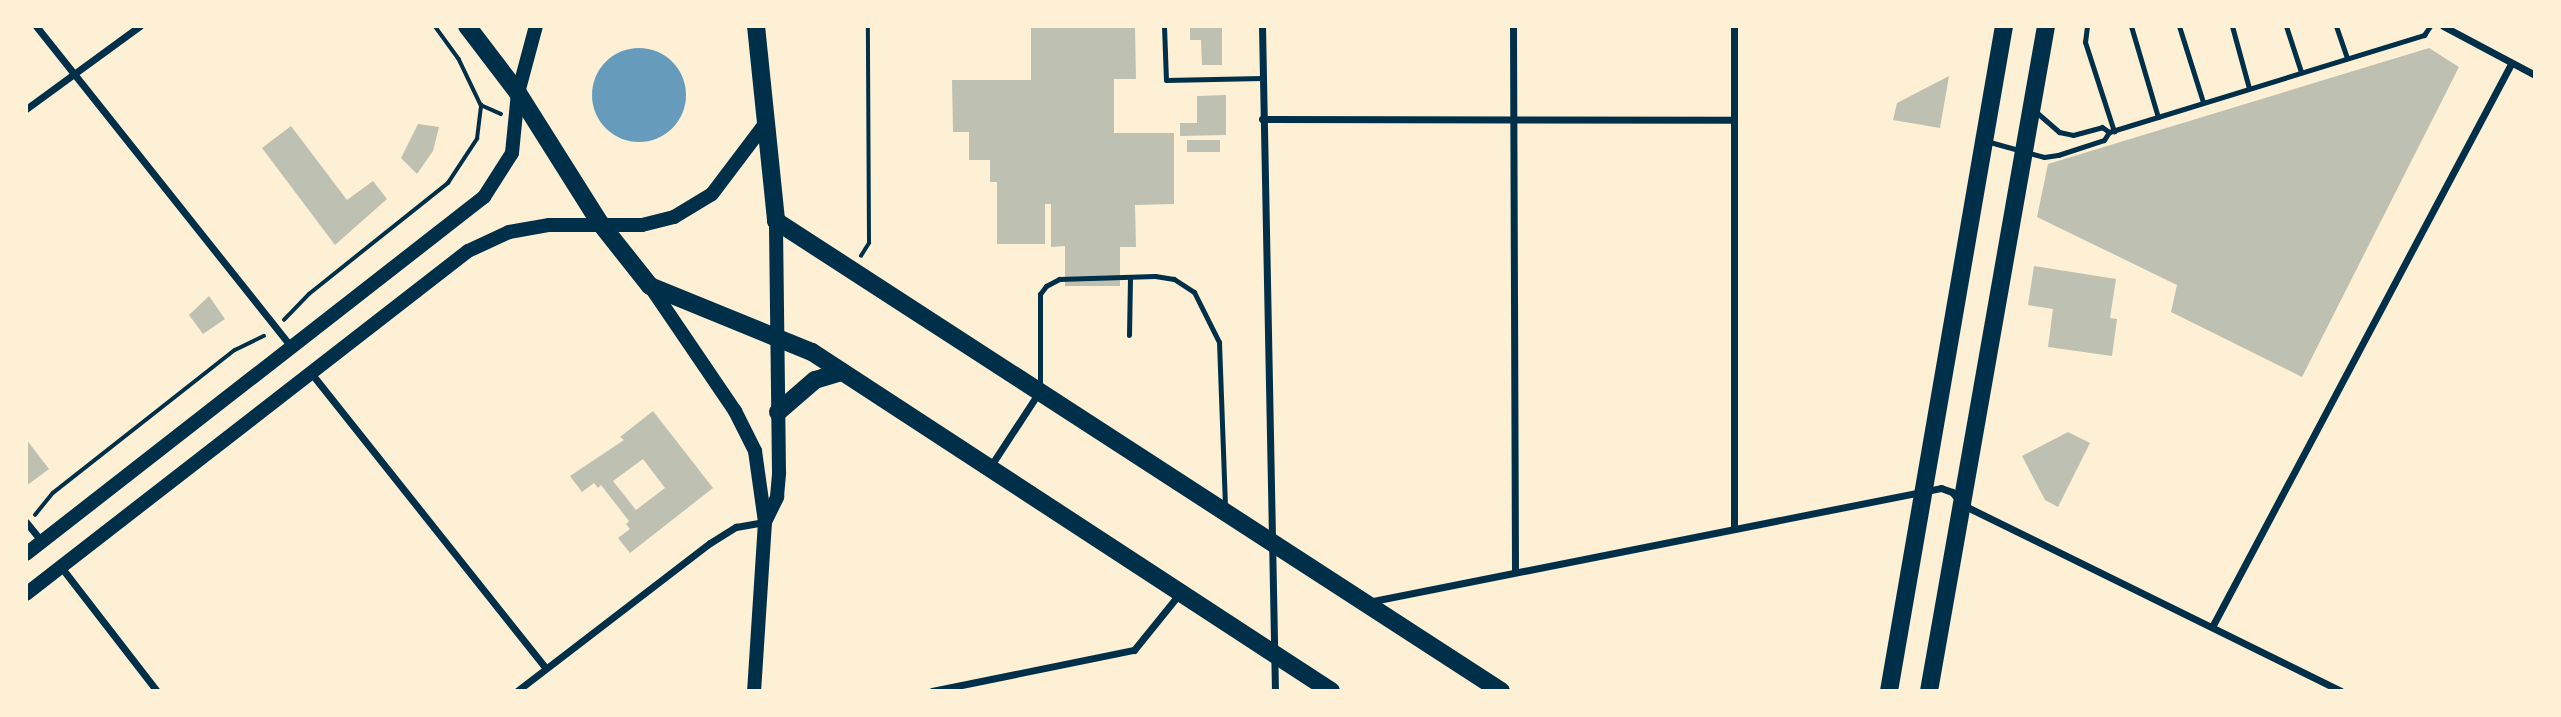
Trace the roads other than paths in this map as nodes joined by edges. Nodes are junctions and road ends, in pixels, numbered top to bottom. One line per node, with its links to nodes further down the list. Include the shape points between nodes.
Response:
1 (36, 26): 23 (street)
2 (140, 26): 23 (street)
3 (467, 26): 27 (main road)
4 (536, 26): 27 (main road)
5 (756, 26): 35 (main road)
6 (1164, 26): 25 (lane, via 1166,80)
7 (1262, 26): 25 (street)
8 (1513, 26): 34 (street)
9 (1734, 26): 33 (street)
10 (2004, 26): 37 (main road)
11 (2046, 26): 29 (main road)
12 (2087, 26): 36 (lane, via 2085,41)
13 (2130, 26): 31 (lane)
14 (2179, 26): 28 (lane)
15 (2232, 26): 26 (lane)
16 (2286, 26): 22 (lane)
17 (2336, 26): 20 (lane)
18 (2430, 26): 20 (lane, via 2424,35)
19 (2443, 26): 21 (street)
20 (2347, 58): 22 (lane)
21 (2511, 64): 24 (street); 65 (street)
22 (2301, 72): 26 (lane)
23 (74, 75): 30 (street); 45 (street)
24 (2535, 75)
25 (1262, 78): 32 (street)
26 (2249, 88): 28 (lane)
27 (518, 93): 40 (main road); 45 (main road, via 512,153 484,197)
28 (2203, 102): 31 (lane)
29 (2032, 108): 36 (lane, via 2059,132 2073,135 2102,127); 38 (main road)
30 (26, 109)
31 (2158, 117): 36 (lane)
32 (1262, 119): 34 (street); 57 (street)
33 (1734, 120): 34 (street); 56 (street)
34 (1513, 122): 61 (street)
35 (765, 124): 39 (main road); 40 (main road, via 723,183 687,211 642,225)
36 (2111, 131): 38 (lane, via 2104,140 2058,155 2044,157)
37 (1984, 141): 38 (lane); 51 (main road)
38 (2025, 148): 52 (main road)
39 (776, 221): 44 (main road); 48 (main road)
40 (600, 223): 42 (main road); 46 (main road, via 549,225 486,241)
41 (1130, 277): 43 (lane); 48 (lane, via 1059,279 1046,286 1040,294); 53 (lane, via 1174,279 1194,292 1212,320 1219,342)
42 (650, 286): 44 (main road); 55 (main road, via 747,431 759,467 758,496)
43 (1129, 335)
44 (778, 337): 47 (main road); 49 (main road)
45 (291, 347): 58 (main road)
46 (311, 372): 60 (main road); 67 (street)
47 (842, 372): 49 (main road, via 815,380); 50 (main road)
48 (1040, 391): 50 (street); 53 (main road)
49 (778, 412): 55 (main road, via 777,497)
50 (990, 467): 62 (main road)
51 (1926, 490): 52 (street, via 1952,492); 56 (street, via 1892,501); 75 (main road)
52 (1963, 505): 65 (street); 76 (main road)
53 (1225, 512): 57 (main road)
54 (26, 522): 58 (street)
55 (765, 522): 67 (street, via 736,527 709,543); 70 (main road)
56 (1734, 529): 61 (street)
57 (1269, 541): 64 (main road); 66 (street)
58 (42, 542): 59 (main road)
59 (26, 554)
60 (61, 567): 63 (main road); 68 (street)
61 (1515, 572): 64 (street)
62 (1181, 591): 66 (main road); 71 (street, via 1134,650)
63 (26, 594)
64 (1365, 603): 74 (main road)
65 (2212, 627): 77 (street)
66 (1274, 653): 72 (street); 73 (main road)
67 (546, 668): 69 (street)
68 (157, 691)
69 (517, 691)
70 (754, 691)
71 (932, 691)
72 (1275, 691)
73 (1331, 691)
74 (1501, 691)
75 (1889, 691)
76 (1929, 691)
77 (2341, 691)

